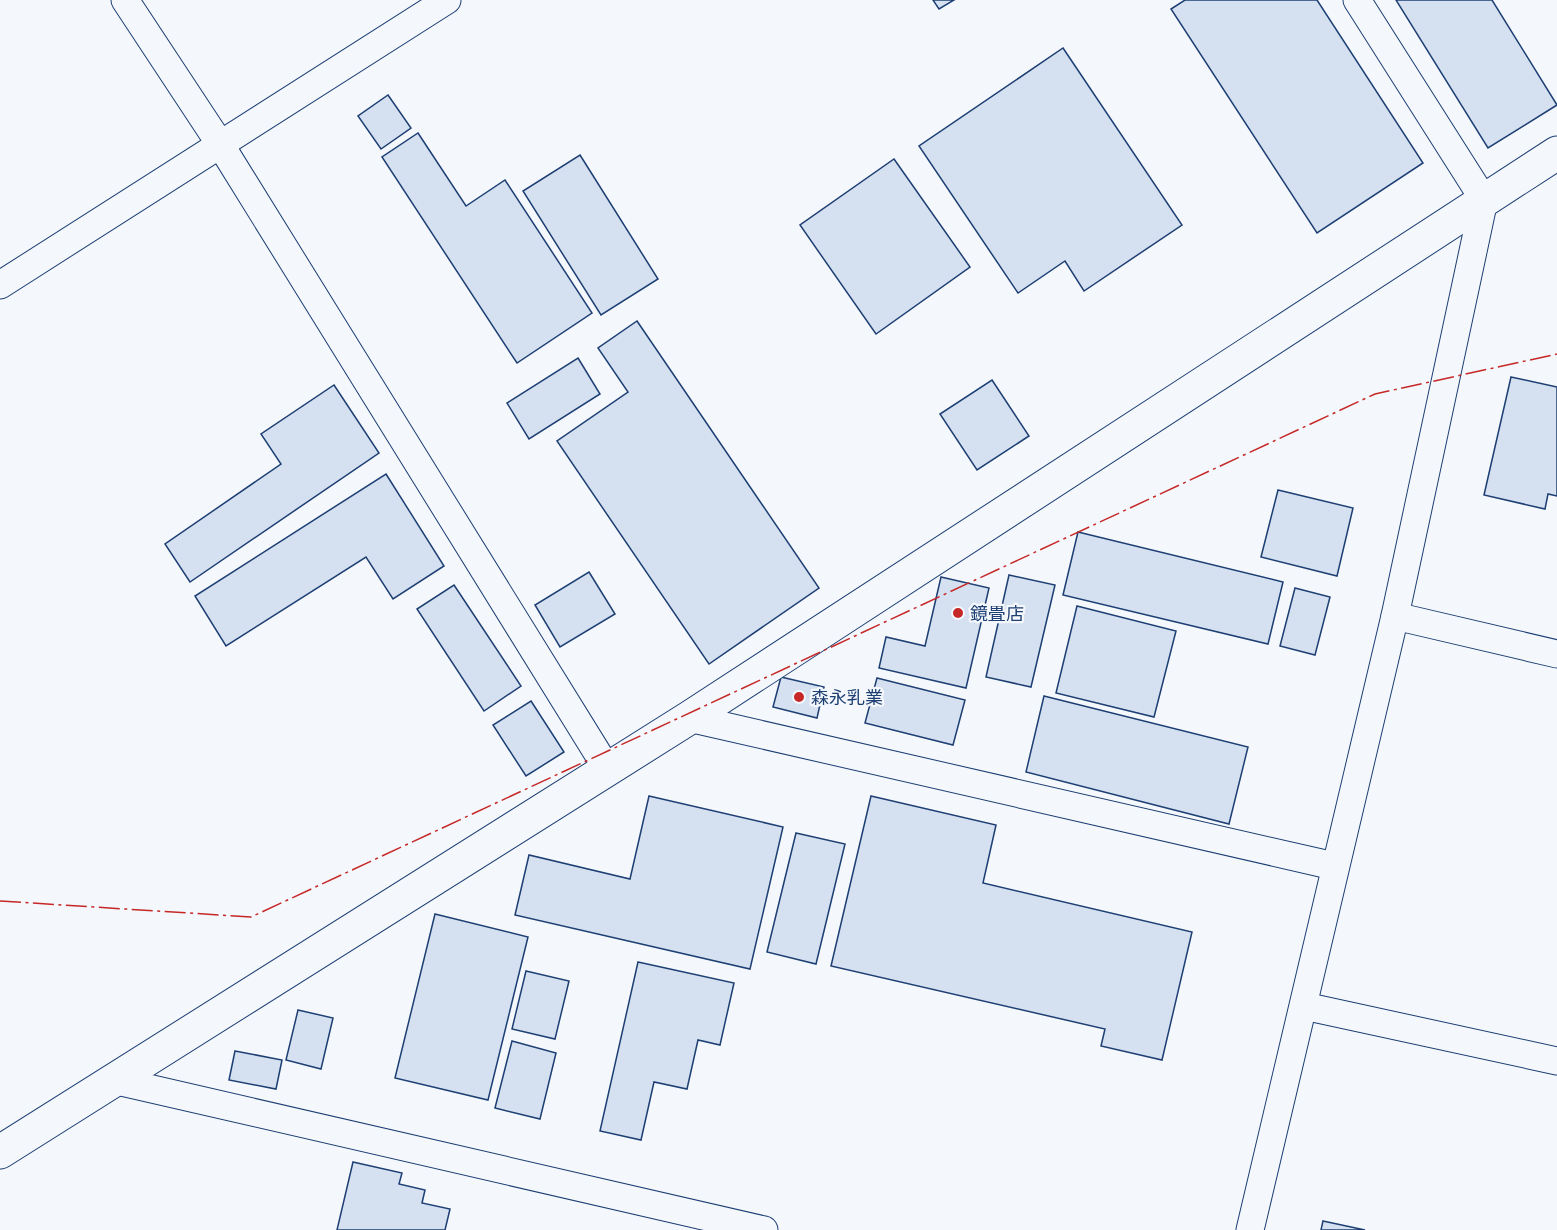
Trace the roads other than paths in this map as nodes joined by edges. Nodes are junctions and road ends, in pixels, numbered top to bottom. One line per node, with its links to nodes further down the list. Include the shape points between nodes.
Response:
1 (125, 0): 4 (street)
2 (447, 0): 4 (street)
3 (1357, 0): 6 (street)
4 (220, 144): 7 (street); 11 (street)
5 (1557, 153): 6 (street)
6 (1484, 200): 8 (street); 10 (street)
7 (0, 285)
8 (1395, 616): 9 (street); 12 (street)
9 (1557, 654)
10 (690, 718): 11 (street); 12 (street)
11 (608, 770): 15 (street)
12 (1334, 866): 13 (street)
13 (1304, 1006): 14 (street); 18 (street)
14 (1557, 1061)
15 (113, 1080): 16 (street); 17 (street)
16 (0, 1152)
17 (764, 1230)
18 (1250, 1230)

